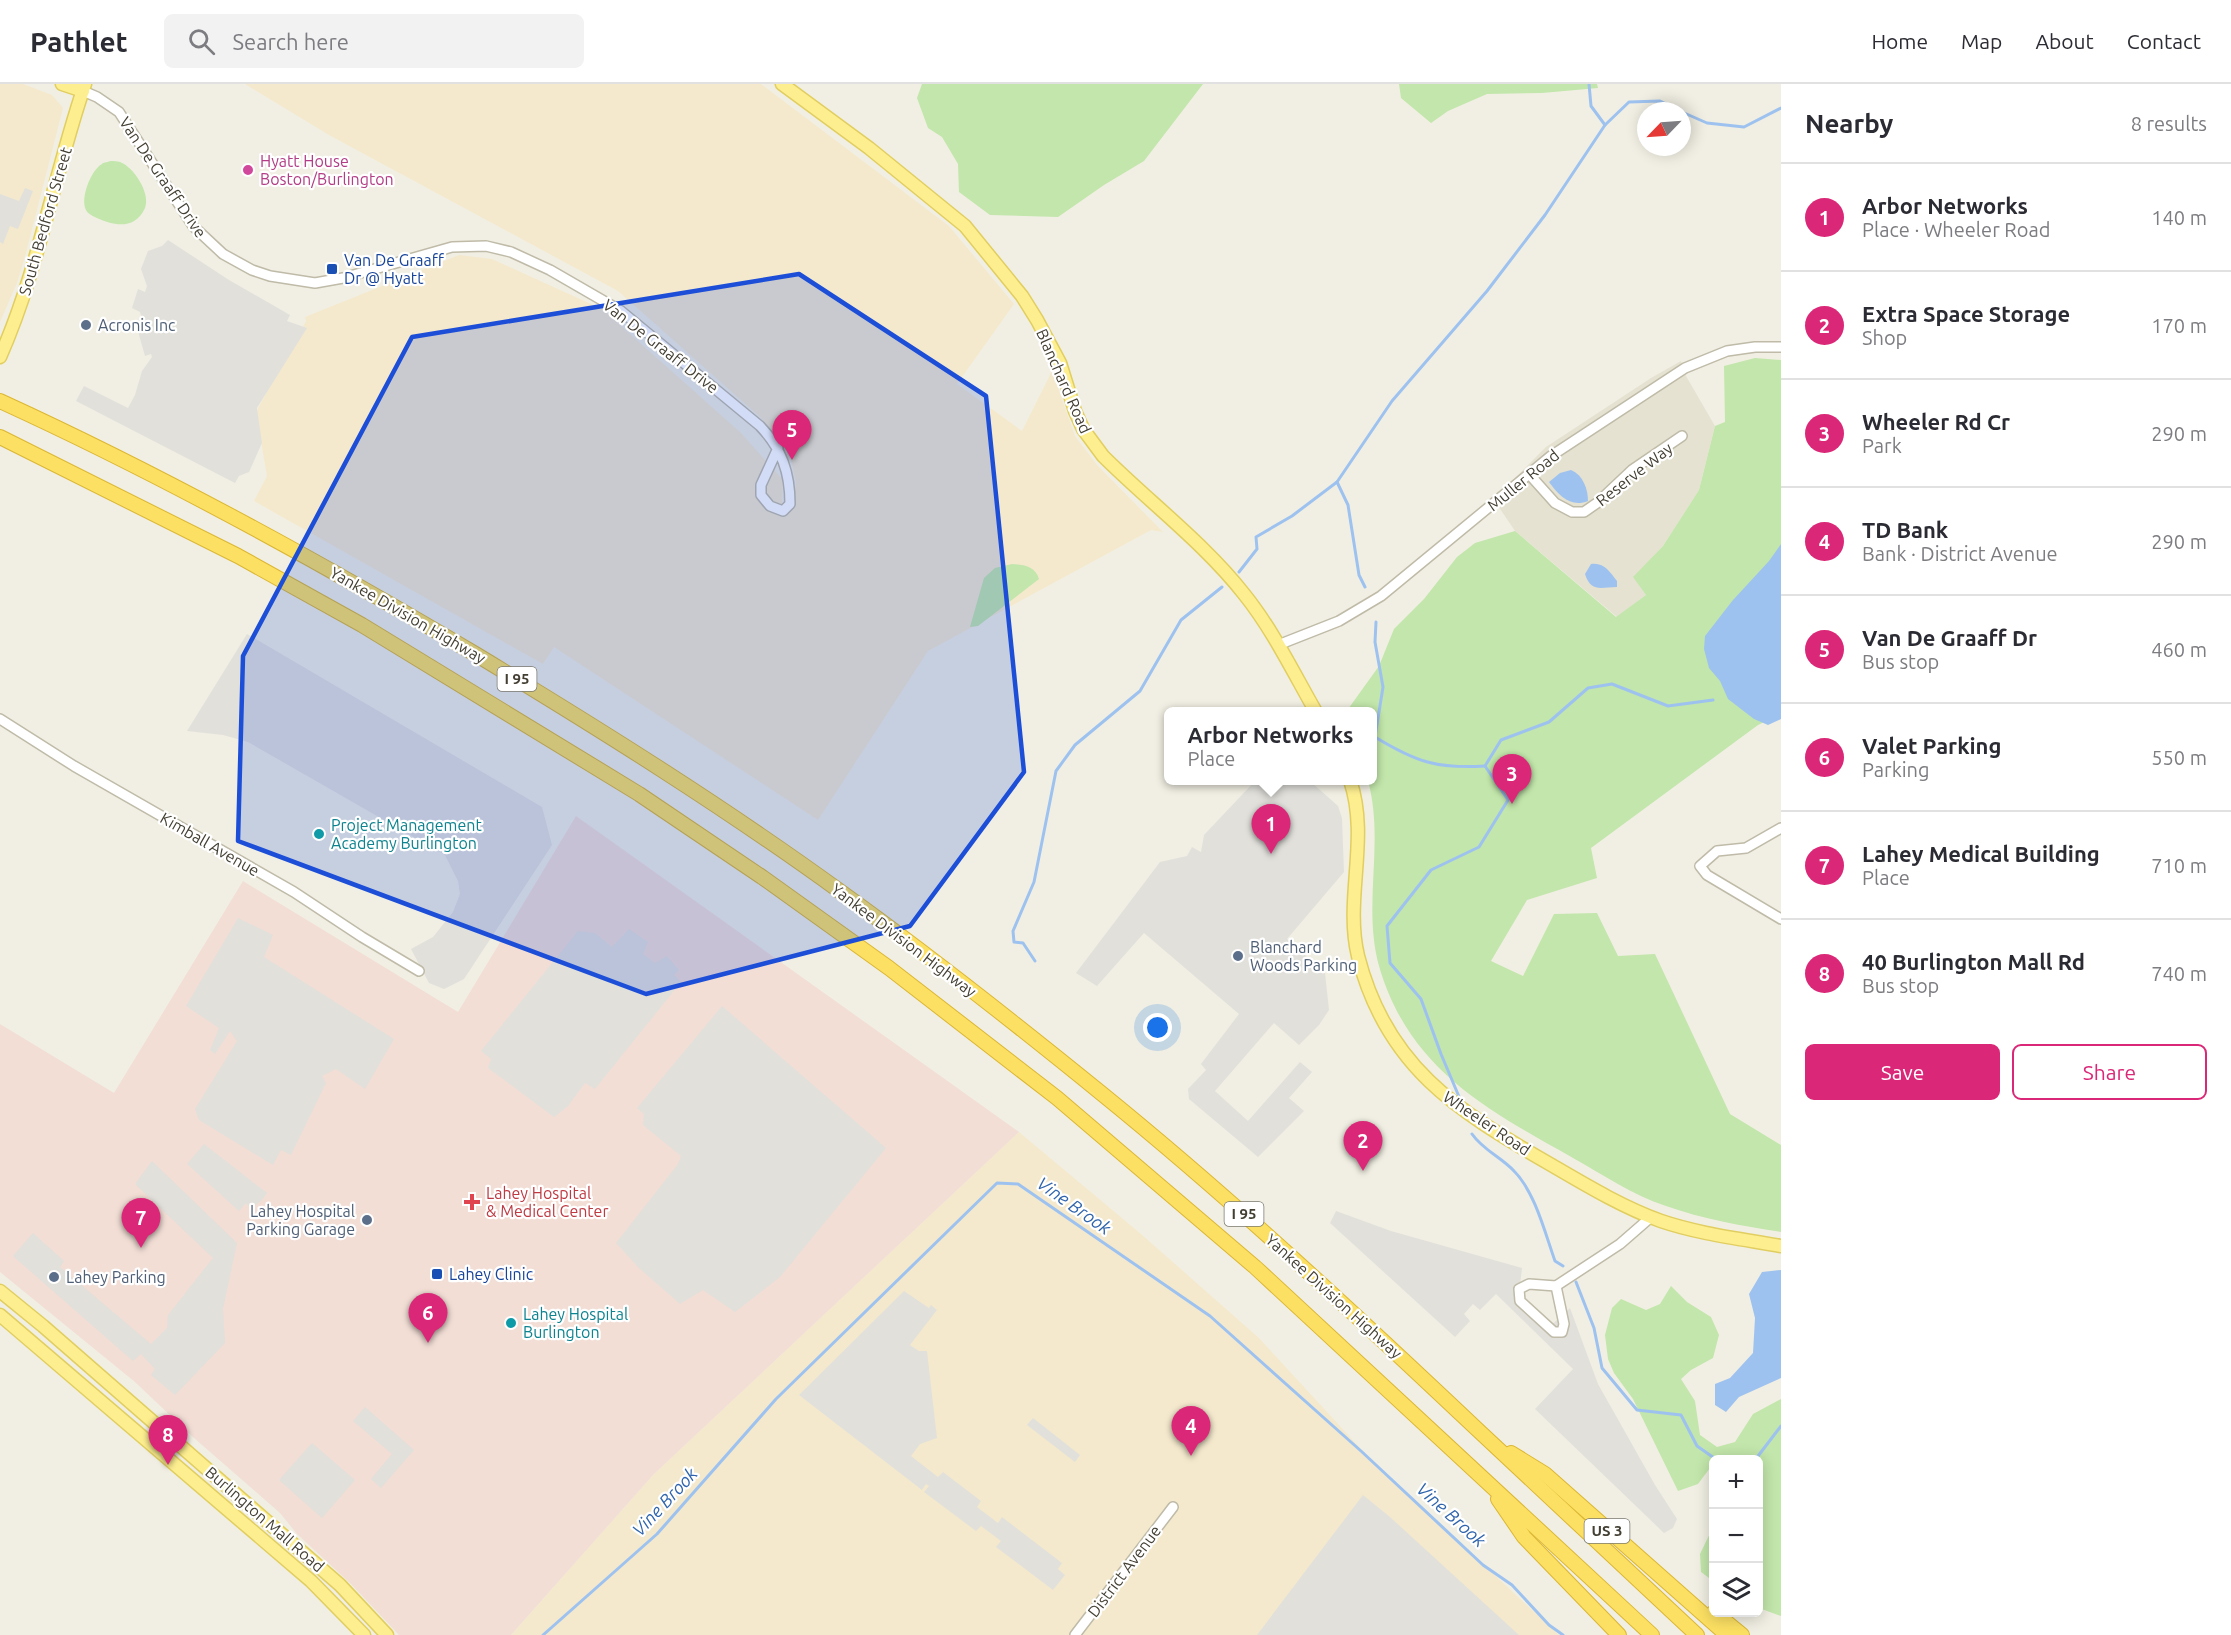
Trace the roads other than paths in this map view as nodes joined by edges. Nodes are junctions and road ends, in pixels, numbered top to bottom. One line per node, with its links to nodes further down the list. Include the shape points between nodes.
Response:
1 (62, 84): 3 (main road)
2 (782, 84): 11 (main road, Blanchard Road, via 965,226 1037,320 1060,363 1075,411 1090,440 1222,568 1259,613)
3 (84, 88): 5 (main road, South Bedford Street, via 34,268); 9 (street, Van De Graaff Drive, via 119,112 193,226 239,264 270,276 322,282 452,247 486,246 511,252 621,311 760,426)
4 (1781, 347): 10 (street, Muller Road, via 1741,348 1691,365 1633,400)
5 (0, 357)
6 (4, 402): 23 (highway, Yankee Division Highway / I 95, via 209,505 403,612 652,763 825,881 1105,1096 1294,1259)
7 (1682, 436): 10 (street, Reserve Way, via 1632,470 1584,512 1572,512 1555,503)
8 (0, 437): 24 (highway, Yankee Division Highway / I 95, via 228,551 362,625 562,746 762,877 889,968 1057,1098 1255,1267)
9 (778, 448): 9 (street, Van De Graaff Drive, via 761,485 761,495 770,506 783,511 790,504 790,482)
10 (1529, 474): 11 (street, Muller Road, via 1381,596 1339,621)
11 (1278, 645): 12 (main road)
12 (1314, 707)
13 (0, 719): 17 (street, Kimball Avenue)
14 (1351, 785): 18 (main road, Wheeler Road, via 1359,830 1354,935 1368,988 1402,1052 1425,1080 1476,1121 1576,1180)
15 (1781, 828): 16 (street, via 1746,848 1717,851 1700,866 1707,875)
16 (1781, 919)
17 (420, 971)
18 (1651, 1217): 19 (main road, Wheeler Road); 20 (street, via 1620,1244)
19 (1781, 1246)
20 (1556, 1286): 20 (street, via 1529,1284 1519,1289 1520,1301 1554,1332 1562,1332 1564,1324)
21 (0, 1291): 30 (main road, Burlington Mall Road, via 340,1585)
22 (0, 1315): 29 (main road, Burlington Mall Road, via 311,1581)
23 (1482, 1434): 26 (highway, US 3, via 1545,1474); 34 (highway, Yankee Division Highway / I 95)
24 (1483, 1478): 32 (highway, via 1524,1537); 33 (highway, Yankee Division Highway / I 95)
25 (1173, 1507): 31 (street, District Avenue)
26 (1647, 1565): 27 (highway); 35 (highway, US 3)
27 (1709, 1608)
28 (1720, 1617): 36 (highway)
29 (364, 1635)
30 (387, 1635)
31 (1075, 1635)
32 (1619, 1635)
33 (1652, 1635)
34 (1697, 1635)
35 (1727, 1635)
36 (1742, 1635)

